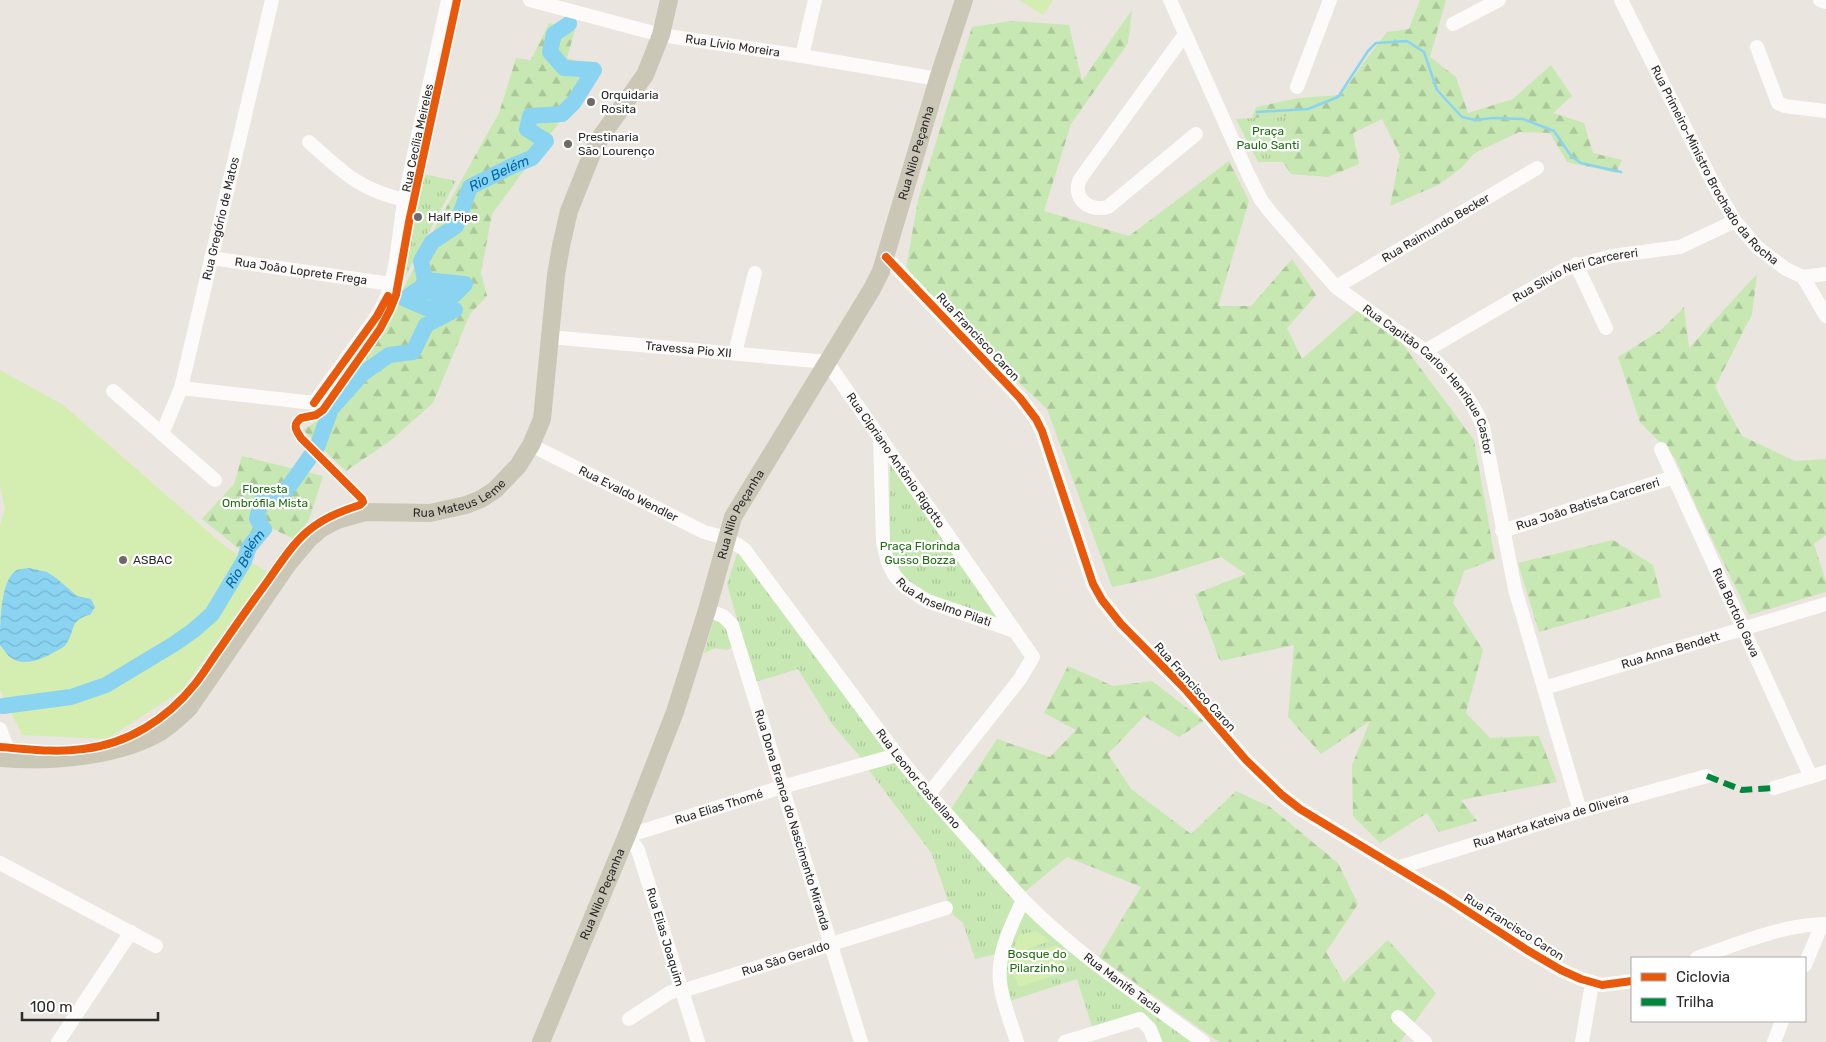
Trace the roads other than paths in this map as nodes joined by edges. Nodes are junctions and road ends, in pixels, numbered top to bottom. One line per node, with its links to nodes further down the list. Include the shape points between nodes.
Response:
1 (272, 0): 27 (street, Rua Gregório de Matos)
2 (448, 0): 24 (street, Rua Cecília Meireles)
3 (530, 0): 15 (street, Rua Lívio Moreira)
4 (669, 0): 15 (main road, Rua Mateus Leme)
5 (815, 0): 17 (street)
6 (964, 0): 18 (main road, Rua Nilo Peçanha)
7 (1170, 0): 14 (street, Rua Capitão Carlos Henrique Castor)
8 (1330, 0): 19 (street)
9 (1499, 0): 13 (street)
10 (1621, 0): 25 (street, Rua Primeiro-Ministro Brochado da Rocha, via 1710,178)
11 (1820, 0): 12 (street)
12 (1826, 2)
13 (1453, 24)
14 (1185, 34): 21 (street, via 1080,179 1080,199 1093,208 1108,207); 33 (street, Rua Capitão Carlos Henrique Castor, via 1261,200)
15 (661, 35): 17 (street, Rua Lívio Moreira); 36 (main road, Rua Mateus Leme, via 645,75 602,135 577,188 560,246)
16 (1757, 47): 20 (street, via 1778,103)
17 (802, 56): 18 (street, Rua Lívio Moreira)
18 (938, 79): 26 (main road, Rua Nilo Peçanha)
19 (1296, 87)
20 (1826, 111)
21 (1196, 134)
22 (309, 142): 24 (street, via 363,186)
23 (1537, 168): 33 (street, Rua Raimundo Becker)
24 (405, 200): 32 (street, Rua Cecília Meireles)
25 (1735, 221): 28 (street, Rua Sílvio Neri Carcereri, via 1680,248); 31 (street, Rua Primeiro-Ministro Brochado da Rocha, via 1757,247 1786,269)
26 (886, 256): 39 (main road, Rua Nilo Peçanha, via 872,289); 67 (street, Rua Francisco Caron, via 1036,419 1093,584 1111,613 1282,795)
27 (211, 258): 32 (street, Rua João Loprete Frega); 40 (street, Rua Gregório de Matos)
28 (1576, 264): 35 (street); 37 (street, Rua Sílvio Neri Carcereri, via 1553,274)
29 (755, 273): 38 (street)
30 (1826, 274): 31 (street)
31 (1803, 277): 34 (street)
32 (391, 284): 40 (street, Rua Cecília Meireles, via 381,309 314,403)
33 (1336, 287): 37 (street, Rua Capitão Carlos Henrique Castor)
34 (1826, 316)
35 (1606, 328)
36 (550, 337): 38 (street, Travessa Pio XII); 44 (main road, Rua Mateus Leme, via 544,409)
37 (1425, 351): 48 (street, Rua Capitão Carlos Henrique Castor, via 1450,375 1479,416)
38 (735, 354): 39 (street, Travessa Pio XII)
39 (827, 362): 43 (street, Rua Cipriano Antônio Rigotto); 49 (main road, Rua Nilo Peçanha, via 735,512)
40 (181, 388): 42 (street, Rua Gregório de Matos)
41 (113, 391): 42 (street)
42 (162, 434): 47 (street)
43 (880, 437): 53 (street, Rua Cipriano Antônio Rigotto); 53 (street, Rua Anselmo Pilati, via 883,542 895,576 905,587 927,601)
44 (531, 445): 49 (street, Rua Evaldo Wendler, via 704,532); 57 (main road, Rua Mateus Leme, via 508,478 495,490 466,505 430,513 365,512 322,528 288,564 189,708 162,731 126,746 86,755 48,759)
45 (1661, 449): 46 (street, Rua Bortolo Gava)
46 (1674, 477): 48 (street, Rua João Batista Carcereri); 52 (street, Rua Bortolo Gava)
47 (215, 480)
48 (1502, 531): 54 (street, Rua Capitão Carlos Henrique Castor)
49 (726, 538): 51 (main road, Rua Nilo Peçanha); 56 (street, Rua Leonor Castellano, via 744,548)
50 (1826, 604): 52 (street, Rua Anna Bendett)
51 (707, 610): 61 (street, Rua Dona Branca do Nascimento Miranda, via 723,616 732,625); 65 (main road, Rua Nilo Peçanha, via 675,712)
52 (1743, 629): 54 (street, Rua Anna Bendett); 60 (street, Rua Bortolo Gava)
53 (1015, 632): 63 (street, Rua Cipriano Antônio Rigotto, via 1033,657 1020,679)
54 (1544, 688): 64 (street, Rua Capitão Carlos Henrique Castor)
55 (0, 729): 57 (street)
56 (897, 755): 61 (street, Rua Elias Thomé); 63 (street, Rua Leonor Castellano)
57 (6, 758)
58 (1826, 772): 60 (street)
59 (1706, 776): 64 (street, Rua Marta Kateiva de Oliveira)
60 (1811, 777): 62 (street)
61 (782, 787): 65 (street, Rua Elias Thomé); 72 (street, Rua Dona Branca do Nascimento Miranda)
62 (1774, 788)
63 (929, 794): 68 (street, Rua Leonor Castellano)
64 (1580, 811): 67 (street, Rua Marta Kateiva de Oliveira)
65 (628, 835): 78 (street, Rua Elias Joaquim, via 638,850); 83 (main road, Rua Nilo Peçanha)
66 (0, 863): 71 (street)
67 (1397, 868): 77 (street, Rua Francisco Caron, via 1561,970)
68 (1023, 900): 86 (street, via 1006,940 1000,971 1003,996); 89 (street, Rua Manife Tacla, via 1077,949)
69 (946, 908): 72 (street, Rua São Geraldo)
70 (1824, 924): 74 (street, via 1783,930); 75 (street)
71 (131, 932): 73 (street); 82 (street)
72 (831, 944): 78 (street, Rua São Geraldo); 85 (street, Rua Dona Branca do Nascimento Miranda)
73 (156, 946)
74 (1700, 957)
75 (1806, 963)
76 (1631, 981): 77 (street, Rua Francisco Caron)
77 (1592, 983): 91 (street)
78 (682, 991): 80 (street, Rua São Geraldo, via 670,993); 84 (street, Rua Elias Joaquim)
79 (1398, 1017): 90 (street)
80 (629, 1019)
81 (1782, 1022): 92 (street)
82 (58, 1042)
83 (541, 1042)
84 (698, 1042)
85 (861, 1042)
86 (1017, 1042)
87 (1065, 1042): 88 (street, via 1140,1019 1150,1029)
88 (1155, 1042)
89 (1203, 1042)
90 (1425, 1042)
91 (1582, 1042)
92 (1774, 1042)

